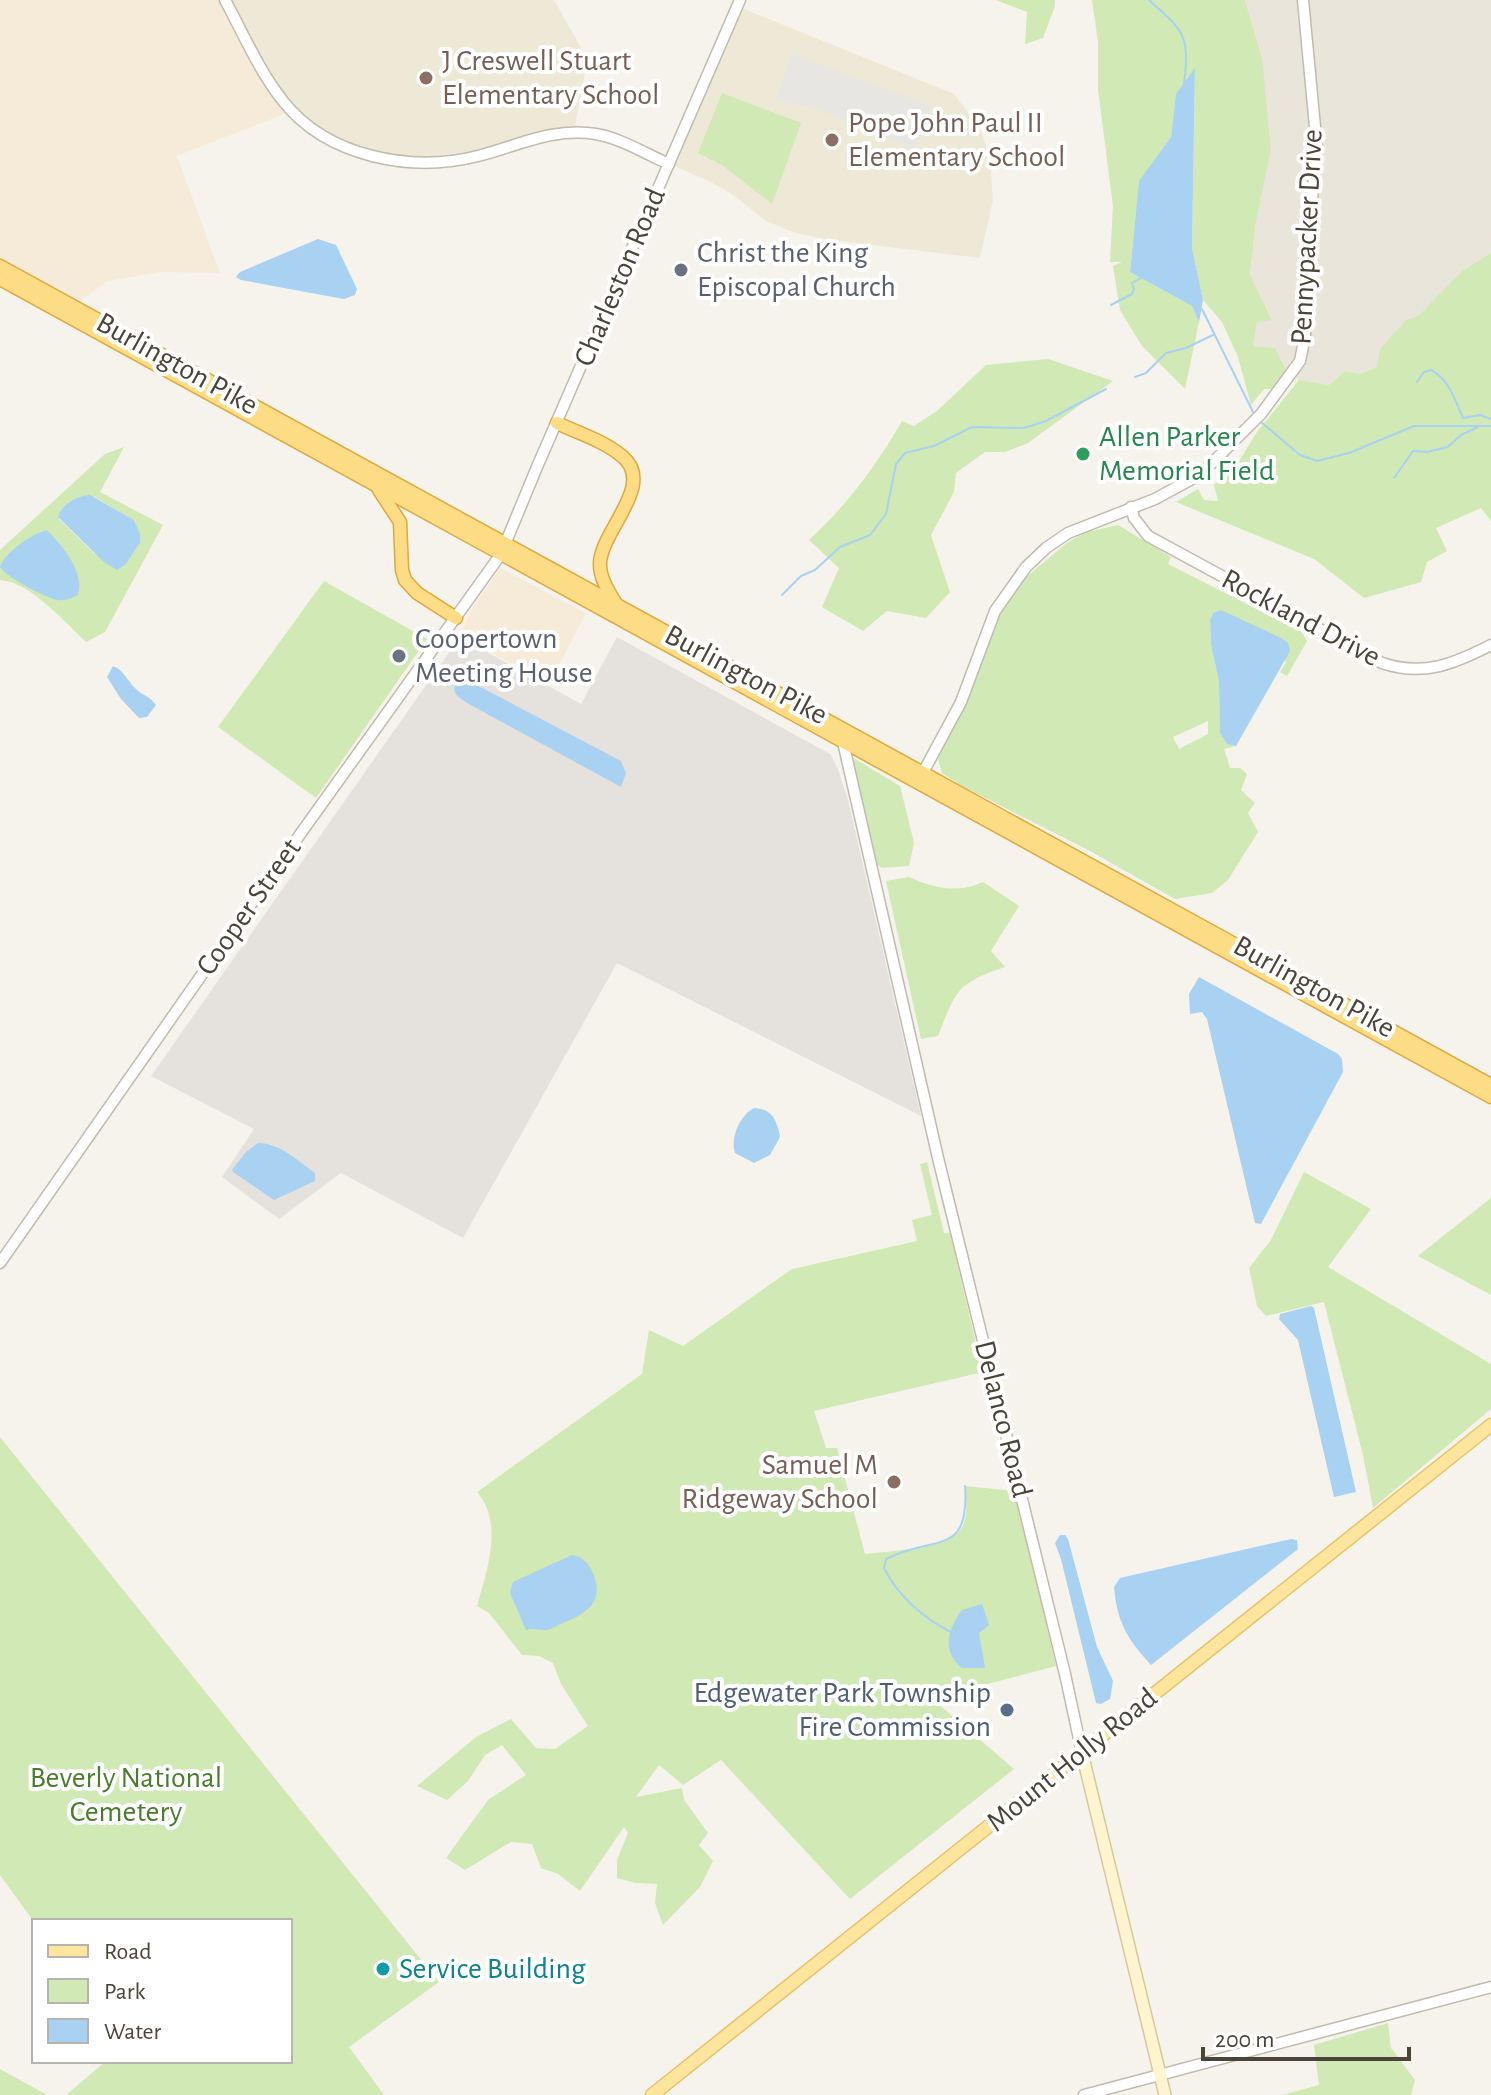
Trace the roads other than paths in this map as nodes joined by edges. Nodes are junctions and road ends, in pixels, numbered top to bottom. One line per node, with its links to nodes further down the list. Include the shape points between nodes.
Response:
1 (225, 0): 4 (street, via 282,100 316,130 359,152 399,162 435,163 574,132 599,134)
2 (740, 0): 4 (street, Charleston Road)
3 (1303, 0): 9 (street, Pennypacker Drive, via 1317,148 1300,361 1261,414 1201,474)
4 (669, 164): 7 (street, Charleston Road)
5 (0, 266): 10 (highway, Burlington Pike)
6 (0, 279): 8 (highway, Burlington Pike)
7 (557, 423): 10 (street, Charleston Road); 11 (highway, via 622,456 632,469 634,487 600,564)
8 (375, 484): 10 (highway, Burlington Pike); 12 (highway, via 400,522 405,580)
9 (1131, 507): 13 (street, Rockland Drive, via 1148,536 1382,663 1430,669); 15 (street, Pennypacker Drive, via 1068,533 1017,577 989,624 961,702)
10 (504, 549): 11 (highway, Burlington Pike); 12 (street, Cooper Street); 14 (highway, Burlington Pike)
11 (616, 604): 15 (highway, Burlington Pike)
12 (456, 618): 18 (street, Cooper Street)
13 (1491, 645)
14 (843, 742): 15 (highway, Burlington Pike); 20 (street, Delanco Road)
15 (921, 777): 16 (highway, Burlington Pike); 17 (highway, Burlington Pike)
16 (1491, 1085)
17 (1491, 1097)
18 (0, 1263)
19 (1491, 1425): 20 (main road, Mount Holly Road)
20 (1082, 1753): 22 (main road, Delanco Road); 23 (main road, Mount Holly Road)
21 (1491, 1987): 22 (street)
22 (1160, 2074): 24 (street); 25 (main road, Delanco Road)
23 (652, 2095)
24 (1084, 2095)
25 (1165, 2095)

